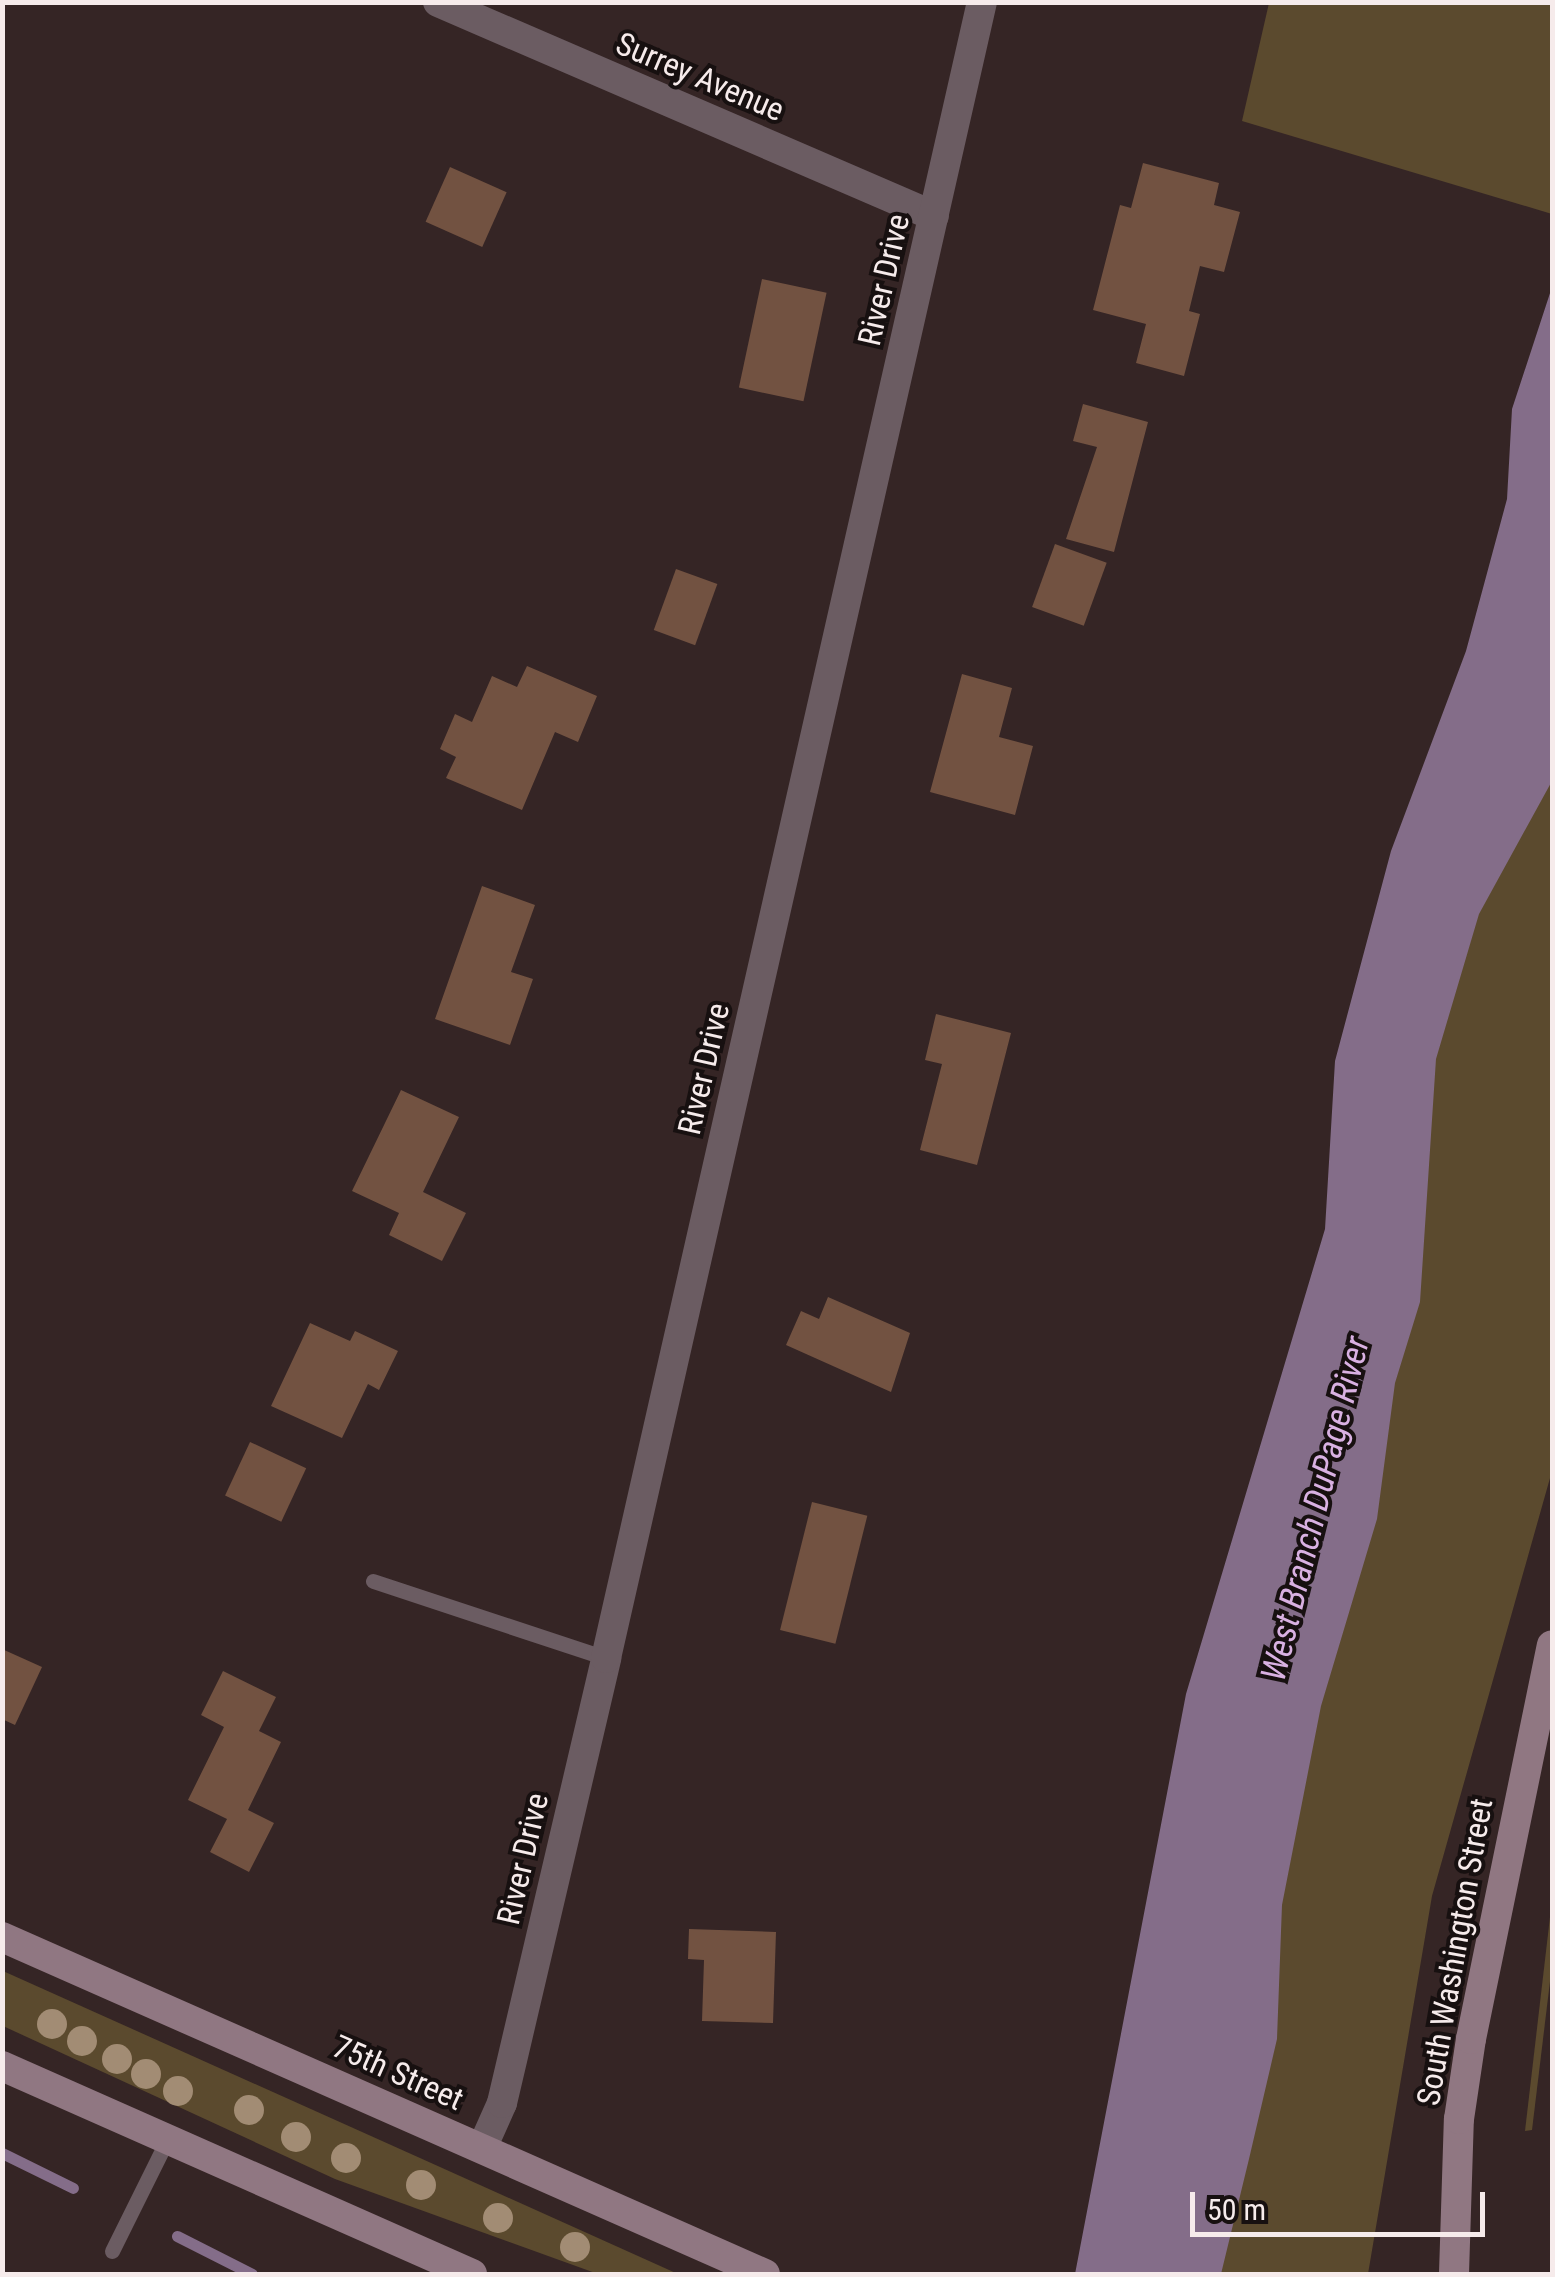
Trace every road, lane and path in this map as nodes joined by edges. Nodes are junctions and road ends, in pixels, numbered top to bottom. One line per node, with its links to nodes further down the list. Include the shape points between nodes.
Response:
1 (438, 2): 3 (street, Surrey Avenue)
2 (982, 2): 3 (street, River Drive)
3 (934, 216): 6 (street, River Drive)
4 (373, 1581): 6 (lane)
5 (1552, 1645): 14 (main road, South Washington Street, via 1471,2040 1459,2119)
6 (606, 1658): 10 (street, River Drive, via 502,2103)
7 (2, 1937): 10 (main road, 75th Street)
8 (2, 2066): 9 (main road)
9 (167, 2140): 11 (lane); 12 (main road)
10 (482, 2148): 13 (main road, 75th Street)
11 (112, 2251)
12 (472, 2274)
13 (765, 2274)
14 (1454, 2274)

